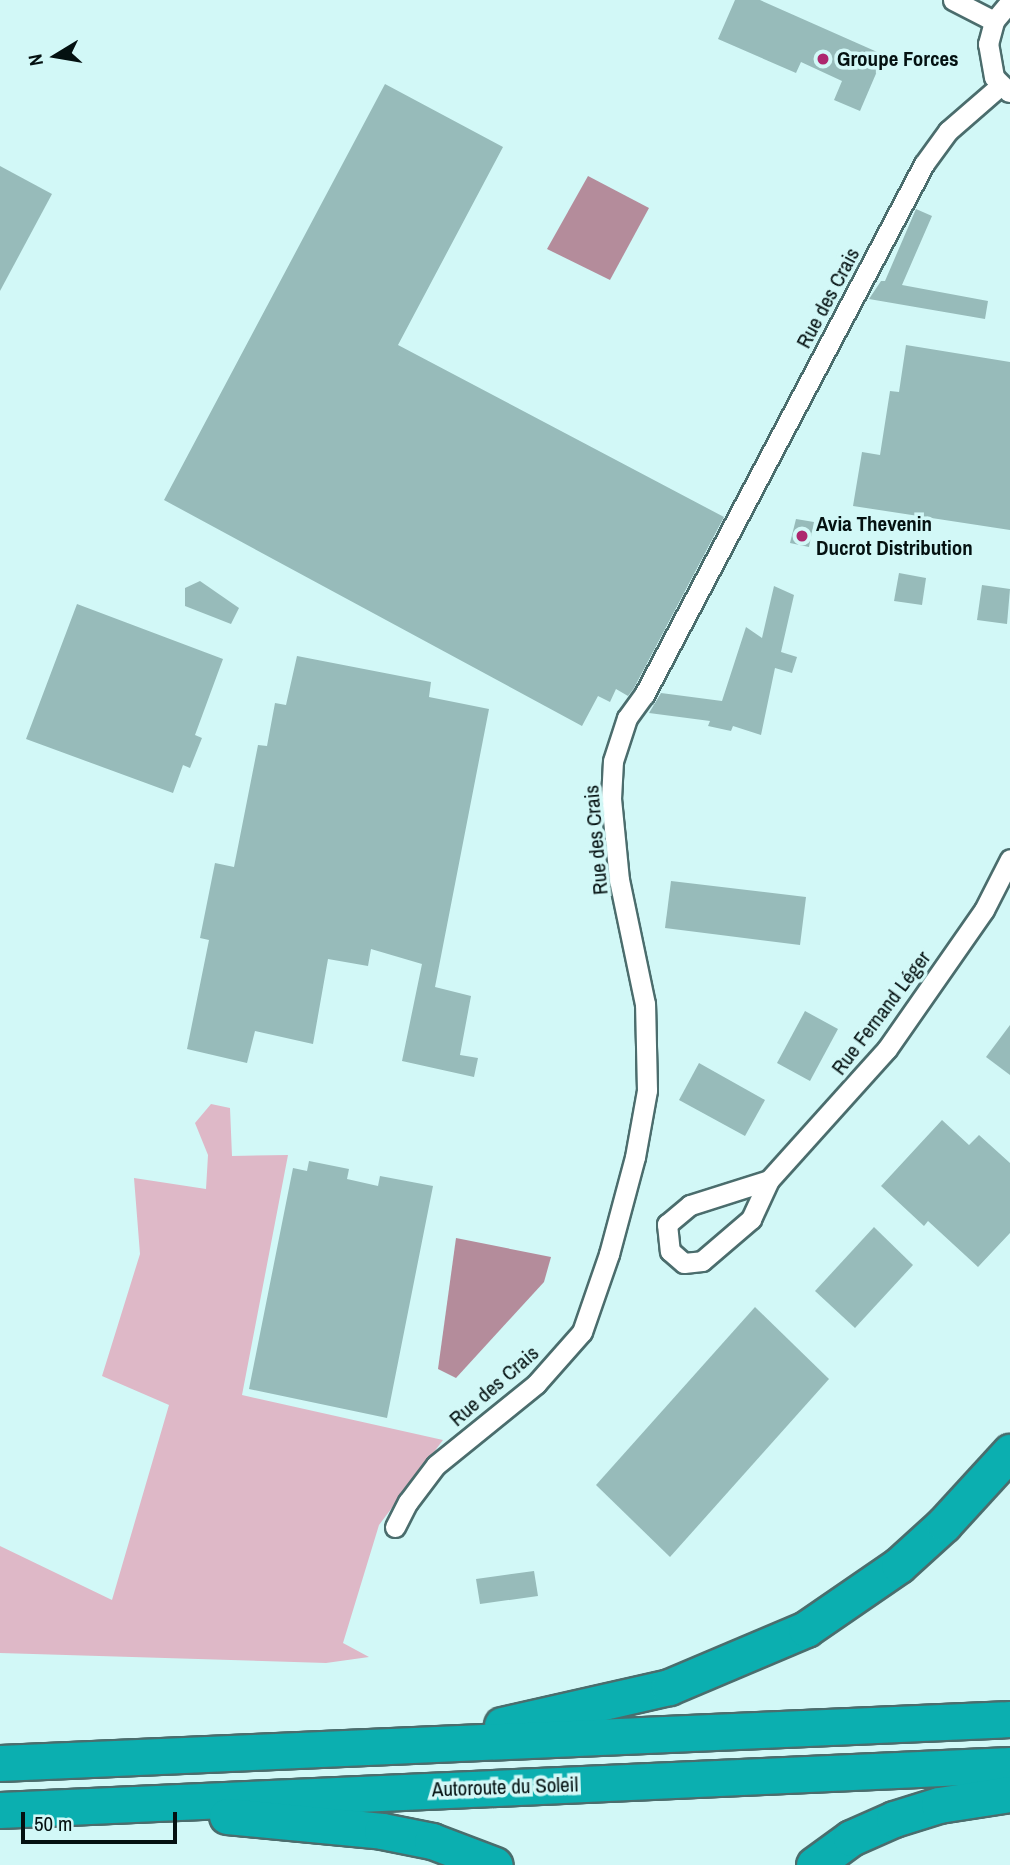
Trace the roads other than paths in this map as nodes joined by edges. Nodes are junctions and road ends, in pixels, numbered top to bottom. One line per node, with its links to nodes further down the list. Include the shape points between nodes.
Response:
1 (1010, 2): 3 (street)
2 (962, 5): 3 (street)
3 (994, 21): 4 (street, via 988,56)
4 (1005, 89): 8 (street, Rue des Crais, via 947,131 923,164 645,695 627,718 613,761 611,799 620,880 645,1004 647,1090 609,1254 582,1332 536,1384 436,1465)
5 (1010, 859): 6 (street, Rue Fernand Léger, via 984,909 887,1049)
6 (769, 1180): 6 (street, Rue Fernand Léger, via 740,1193 690,1205 667,1224 670,1251 684,1263 702,1261 751,1219)
7 (1010, 1452): 10 (highway, via 899,1565 806,1629 763,1650 669,1687)
8 (396, 1527)
9 (1010, 1719): 10 (highway)
10 (403, 1746): 11 (highway)
11 (0, 1763)
12 (1010, 1765): 14 (highway, Autoroute du Soleil)
13 (1010, 1794): 17 (highway, via 939,1805 894,1819 851,1838)
14 (145, 1802): 15 (highway, Autoroute du Soleil); 16 (highway, via 251,1819 382,1831 432,1841)
15 (0, 1810)
16 (495, 1865)
17 (814, 1865)

